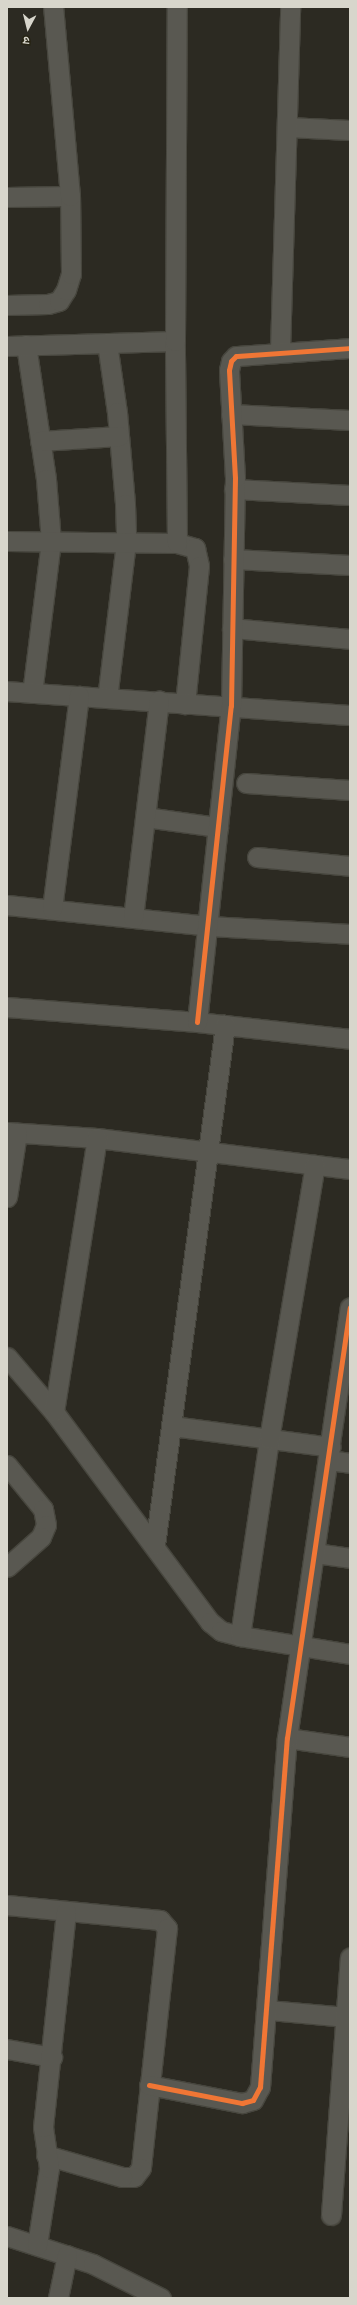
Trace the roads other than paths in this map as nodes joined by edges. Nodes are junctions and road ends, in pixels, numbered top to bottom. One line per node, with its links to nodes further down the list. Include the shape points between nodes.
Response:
1 (53, 7): 6 (street)
2 (178, 7): 9 (street)
3 (290, 7): 4 (street)
4 (287, 127): 5 (street); 14 (street)
5 (350, 130)
6 (70, 196): 7 (street); 8 (street, via 71,274 66,290 59,301 48,304)
7 (7, 197)
8 (7, 305)
9 (175, 341): 10 (street); 24 (street)
10 (107, 343): 12 (street); 17 (street)
11 (7, 346): 12 (street)
12 (26, 346): 18 (street)
13 (350, 348): 14 (street)
14 (280, 351): 15 (street, via 236,356 231,361)
15 (231, 414): 16 (street); 19 (street)
16 (350, 420)
17 (119, 436): 18 (street); 23 (street)
18 (40, 441): 22 (street)
19 (234, 489): 20 (street); 25 (street)
20 (350, 495)
21 (7, 541): 22 (street)
22 (50, 541): 23 (street); 30 (street)
23 (126, 542): 24 (street); 32 (street)
24 (177, 543): 34 (street, via 195,548 199,566)
25 (234, 559): 26 (street); 27 (street)
26 (350, 565)
27 (232, 628): 28 (street); 35 (street)
28 (350, 639)
29 (7, 691): 30 (street)
30 (32, 693): 31 (street)
31 (79, 696): 32 (street); 44 (street)
32 (107, 698): 33 (street)
33 (159, 702): 34 (street); 39 (street)
34 (185, 704): 35 (street)
35 (231, 706): 36 (street); 40 (street)
36 (350, 715)
37 (246, 783): 38 (street)
38 (350, 790)
39 (145, 818): 40 (street); 45 (street)
40 (218, 827): 46 (street)
41 (257, 857): 42 (street)
42 (350, 866)
43 (7, 905): 44 (street)
44 (52, 909): 45 (street)
45 (133, 918): 46 (street)
46 (209, 926): 47 (street); 49 (street)
47 (350, 934)
48 (7, 1007): 49 (street)
49 (197, 1022): 50 (street)
50 (225, 1026): 51 (street); 54 (street)
51 (350, 1039)
52 (12, 1132): 53 (street); 57 (street)
53 (97, 1138): 54 (street); 60 (street)
54 (210, 1150): 55 (street); 61 (street)
55 (315, 1165): 56 (street); 62 (street)
56 (350, 1169)
57 (7, 1197)
58 (350, 1308): 63 (street)
59 (7, 1357): 60 (street)
60 (54, 1412): 66 (street)
61 (172, 1426): 62 (street); 66 (street)
62 (269, 1439): 63 (street); 70 (street)
63 (330, 1454): 64 (street); 67 (street)
64 (350, 1463)
65 (7, 1465): 69 (street, via 43,1509 46,1525 41,1537)
66 (155, 1545): 70 (street, via 210,1622 221,1631)
67 (316, 1553): 68 (street); 71 (street)
68 (350, 1558)
69 (7, 1567)
70 (240, 1636): 71 (street)
71 (299, 1645): 72 (street); 73 (street)
72 (350, 1654)
73 (287, 1738): 74 (street); 78 (street)
74 (350, 1747)
75 (7, 1905): 76 (street)
76 (66, 1911): 81 (street); 82 (street, via 160,1920 167,1928)
77 (350, 1964): 79 (street)
78 (268, 2010): 79 (street); 82 (street, via 260,2087 253,2100 242,2103)
79 (346, 2017): 84 (street)
80 (7, 2049): 81 (street)
81 (52, 2057): 83 (street, via 43,2127)
82 (149, 2085): 83 (street, via 141,2168 134,2177)
83 (47, 2162): 86 (street, via 46,2194)
84 (331, 2215)
85 (7, 2236): 86 (street)
86 (37, 2245): 87 (street)
87 (67, 2255): 88 (street); 89 (street, via 93,2264)
88 (58, 2298)
89 (161, 2298)

